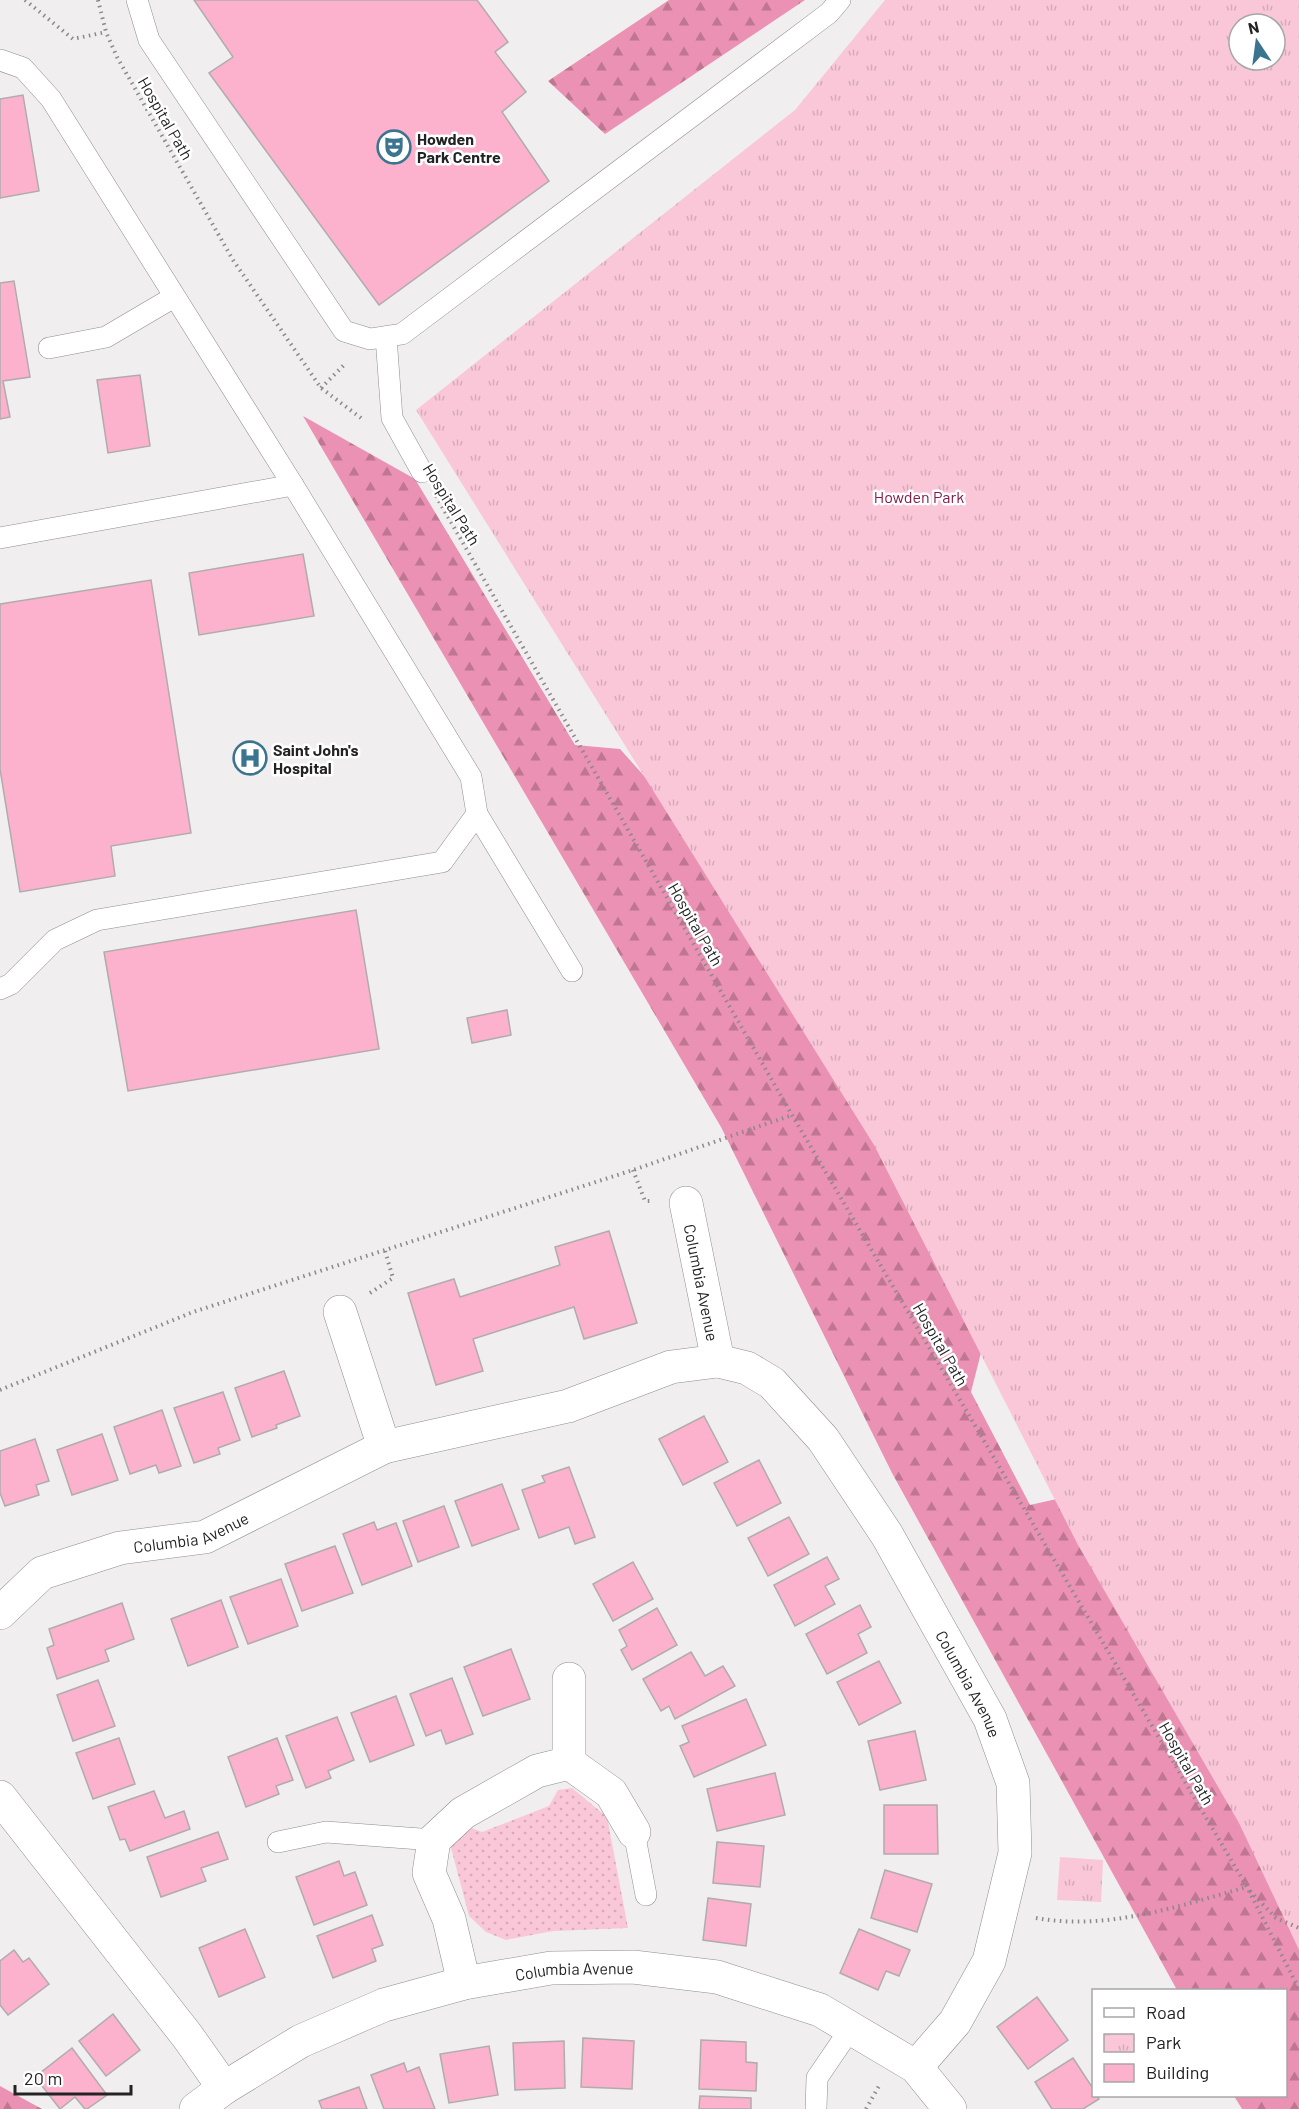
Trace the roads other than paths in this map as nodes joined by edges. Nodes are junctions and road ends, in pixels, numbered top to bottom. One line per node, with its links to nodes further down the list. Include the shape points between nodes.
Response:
1 (137, 0): 5 (lane, via 149,40 344,331 370,339)
2 (835, 6): 5 (lane, via 402,334)
3 (0, 60): 4 (lane, via 24,68 51,99)
4 (174, 297): 6 (lane, via 106,337); 8 (lane)
5 (386, 337): 7 (lane, via 392,418)
6 (49, 348)
7 (422, 472)
8 (293, 485): 9 (lane); 10 (lane, via 471,777)
9 (0, 538)
10 (477, 814): 11 (lane); 12 (lane, via 441,862 97,920 55,940 11,984)
11 (573, 971)
12 (0, 989)
13 (686, 1203): 15 (street, Columbia Avenue)
14 (340, 1312): 16 (street)
15 (718, 1361): 16 (street, Columbia Avenue, via 671,1367 568,1406); 27 (street, Columbia Avenue, via 747,1368 772,1383 823,1439 887,1535 990,1719 1013,1783 1015,1853 989,1961 955,2022)
16 (384, 1447): 17 (street, Columbia Avenue, via 205,1537 120,1548 42,1573)
17 (0, 1614)
18 (569, 1679): 19 (street)
19 (570, 1763): 21 (street, via 611,1793); 22 (street, via 537,1771 463,1813)
20 (0, 1797): 28 (street)
21 (634, 1832): 24 (lane)
22 (435, 1840): 23 (lane, via 326,1832); 25 (street, via 429,1873 449,1920)
23 (278, 1842)
24 (646, 1895)
25 (464, 1983): 26 (street, Columbia Avenue, via 550,1968 633,1967 717,1977 820,2010); 28 (street, Columbia Avenue, via 384,2006 301,2041)
26 (851, 2028): 27 (street, Columbia Avenue); 30 (lane, via 817,2078)
27 (916, 2067): 31 (street, Columbia Avenue)
28 (224, 2088): 29 (street, Columbia Avenue)
29 (196, 2109)
30 (816, 2109)
31 (950, 2109)

